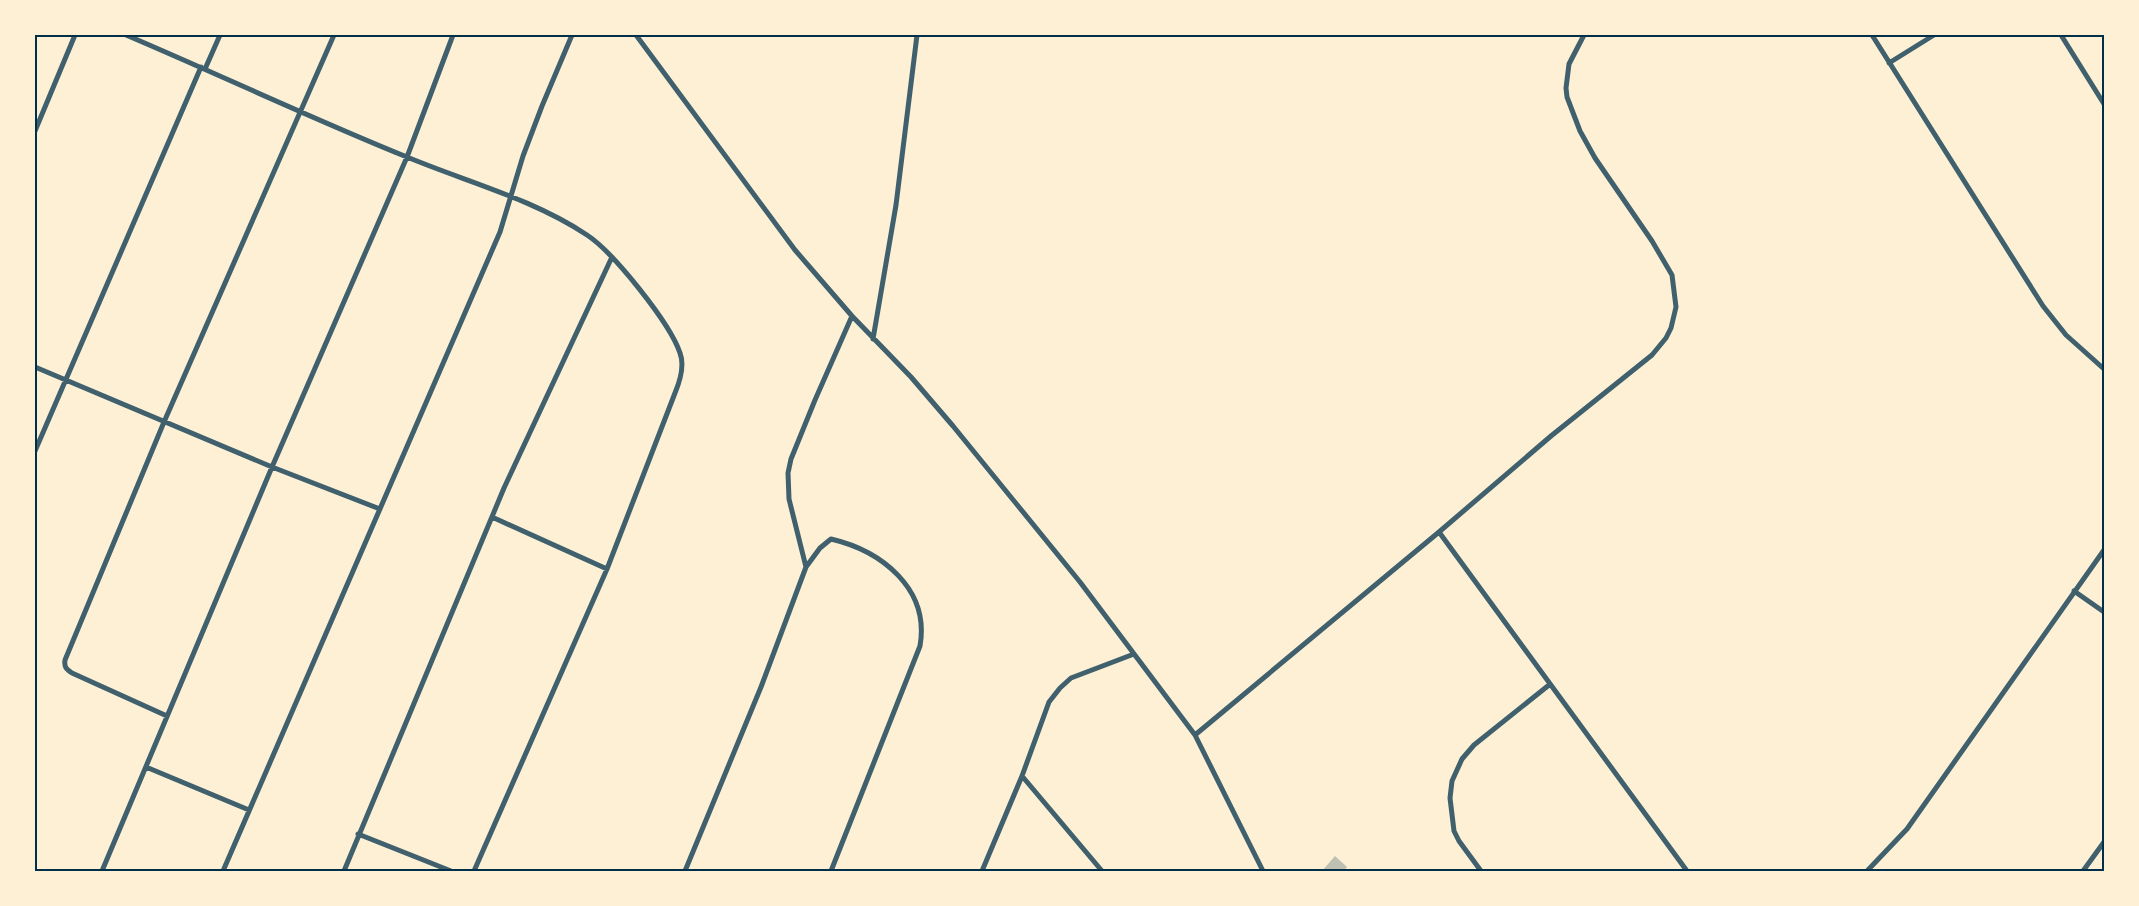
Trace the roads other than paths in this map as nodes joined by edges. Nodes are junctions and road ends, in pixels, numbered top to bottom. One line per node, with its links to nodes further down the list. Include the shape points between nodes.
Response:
1 (76, 35): 17 (street)
2 (126, 35): 14 (street)
3 (220, 35): 14 (street)
4 (334, 35): 16 (street)
5 (453, 35): 19 (street)
6 (572, 35): 20 (street, via 542,106)
7 (636, 35): 22 (street, via 795,250)
8 (917, 35): 23 (street, via 896,205)
9 (1584, 35): 32 (street, via 1569,64 1567,97 1594,158 1672,275 1675,316 1666,338 1652,355)
10 (1872, 35): 13 (street)
11 (1934, 35): 13 (street)
12 (2061, 35): 15 (street)
13 (1889, 63): 25 (street, via 2043,306 2066,335)
14 (203, 68): 16 (street); 26 (street)
15 (2104, 104)
16 (300, 110): 19 (street); 27 (street)
17 (38, 116): 18 (street)
18 (35, 131)
19 (407, 157): 20 (street); 29 (street)
20 (510, 197): 21 (street, via 565,221 589,236); 30 (street, via 500,232)
21 (612, 257): 31 (street); 35 (street, via 661,320 681,353 682,364 675,393)
22 (852, 316): 23 (street); 34 (street, via 788,472 789,499)
23 (873, 339): 38 (street, via 953,426)
24 (35, 367): 26 (street)
25 (2104, 369)
26 (64, 380): 27 (street); 28 (street)
27 (164, 422): 29 (street); 40 (street, via 64,665 72,673)
28 (35, 451)
29 (272, 467): 30 (street); 40 (street)
30 (380, 509): 44 (street)
31 (492, 517): 35 (street); 45 (street)
32 (1439, 532): 39 (street); 41 (street)
33 (2104, 550): 36 (street)
34 (806, 566): 52 (street, via 761,687); 53 (street, via 831,539 869,552 888,565 904,583 919,608 923,629 920,646)
35 (607, 569): 51 (street)
36 (2074, 591): 37 (street); 59 (street, via 1907,829)
37 (2104, 612)
38 (1134, 654): 41 (street); 43 (street, via 1071,678 1060,688 1049,702)
39 (1549, 684): 57 (street, via 1474,745 1462,759 1452,781 1450,798 1454,831); 58 (street)
40 (167, 716): 42 (street)
41 (1195, 735): 56 (street)
42 (146, 767): 44 (street); 47 (street)
43 (1022, 776): 54 (street); 55 (street)
44 (249, 810): 48 (street)
45 (358, 834): 49 (street); 50 (street)
46 (2104, 842): 60 (street)
47 (102, 871)
48 (223, 871)
49 (344, 871)
50 (451, 871)
51 (474, 871)
52 (685, 871)
53 (831, 871)
54 (982, 871)
55 (1102, 871)
56 (1263, 871)
57 (1481, 871)
58 (1688, 871)
59 (1867, 871)
60 (2083, 871)

